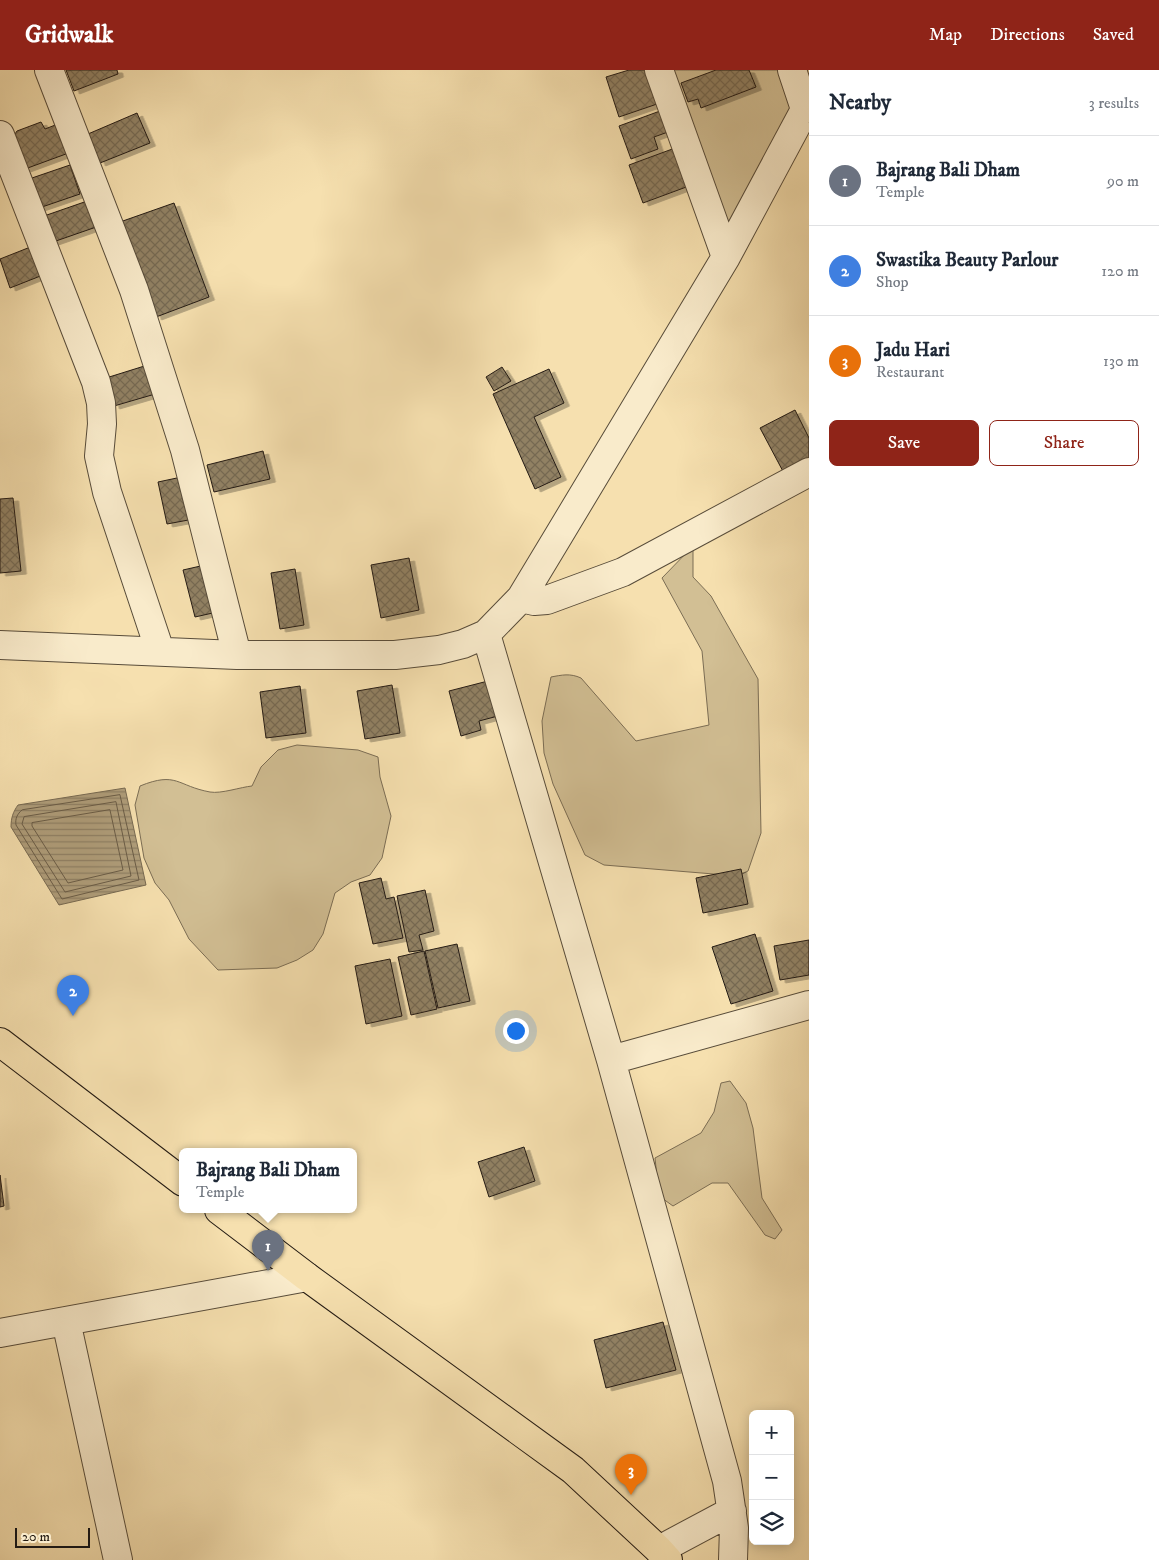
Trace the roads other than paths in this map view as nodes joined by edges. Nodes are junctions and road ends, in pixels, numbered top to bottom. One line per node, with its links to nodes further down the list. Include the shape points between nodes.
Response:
1 (49, 70): 12 (street, via 134,290 185,450)
2 (659, 70): 6 (street)
3 (792, 70): 4 (street)
4 (807, 105): 6 (street)
5 (0, 135): 11 (street, via 96,382 101,403 102,471)
6 (726, 257): 8 (street)
7 (809, 472): 8 (street, via 623,572 547,600 534,602)
8 (521, 598): 9 (street)
9 (486, 634): 12 (street, via 440,650 395,655); 15 (street)
10 (0, 645): 11 (street)
11 (160, 651): 12 (street)
12 (237, 655)
13 (809, 1005): 15 (street)
14 (0, 1042): 16 (main road)
15 (611, 1060): 21 (street, via 727,1481)
16 (179, 1179)
17 (223, 1213): 18 (main road)
18 (307, 1277): 19 (street); 22 (main road, via 573,1470)
19 (66, 1321): 20 (street); 23 (street)
20 (0, 1333)
21 (732, 1511): 22 (street); 24 (street)
22 (664, 1555)
23 (118, 1560)
24 (733, 1560)

